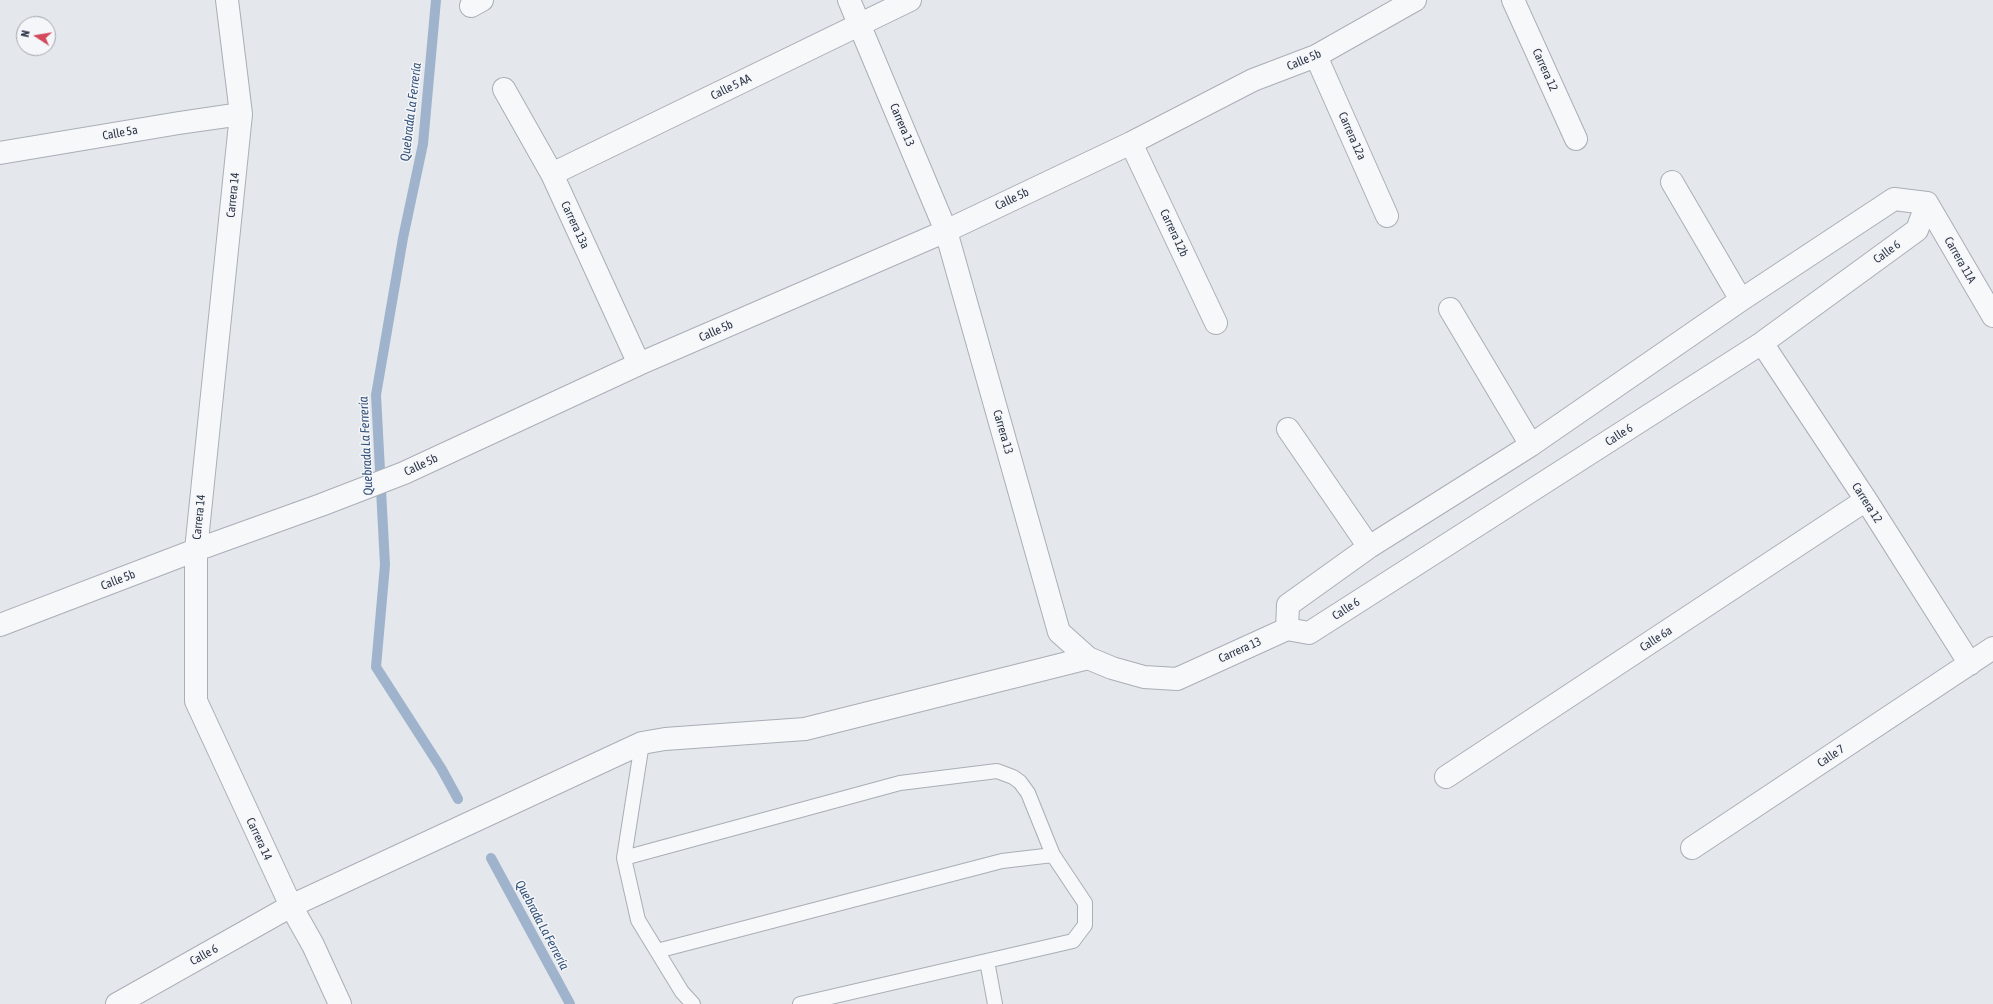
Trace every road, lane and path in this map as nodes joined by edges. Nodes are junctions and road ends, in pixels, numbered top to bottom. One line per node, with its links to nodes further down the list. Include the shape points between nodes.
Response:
1 (227, 0): 9 (street, Carrera 14)
2 (849, 0): 6 (street, Carrera 13)
3 (910, 0): 6 (street, Calle 5 AA)
4 (1415, 0): 7 (street, Calle 5b)
5 (1513, 0): 10 (street, Carrera 12)
6 (860, 24): 13 (street, Calle 5 AA); 17 (street, Carrera 13)
7 (1316, 56): 11 (street, Calle 5b, via 1253,80); 16 (street, Carrera 12a)
8 (504, 89): 13 (street, Carrera 13a)
9 (241, 114): 12 (street, Calle 5a); 28 (street, Carrera 14)
10 (1576, 139)
11 (1132, 143): 17 (street, Calle 5b); 21 (street, Carrera 12b)
12 (0, 153)
13 (552, 174): 23 (street, Carrera 13a)
14 (1672, 182): 18 (street)
15 (1927, 203): 18 (street, via 1894,199); 20 (street, Carrera 11A); 22 (street, Calle 6, via 1917,230)
16 (1388, 216)
17 (946, 231): 23 (street, Calle 5b); 32 (street, Carrera 13, via 1059,632)
18 (1741, 300): 25 (street)
19 (1450, 309): 25 (street)
20 (1993, 316)
21 (1216, 323)
22 (1762, 343): 26 (street, Carrera 12); 30 (street, Calle 6, via 1309,633)
23 (639, 364): 28 (street, Calle 5b, via 404,473)
24 (1288, 429): 27 (street)
25 (1531, 445): 27 (street)
26 (1866, 500): 33 (street, Carrera 12); 35 (street, Calle 6a)
27 (1368, 547): 30 (street, via 1288,605)
28 (196, 550): 29 (street, Calle 5b); 39 (street, Carrera 14, via 196,701)
29 (0, 625)
30 (1287, 629): 32 (street, Carrera 13, via 1177,679 1144,677)
31 (1993, 648): 33 (street)
32 (1088, 658): 34 (street, Calle 6, via 805,729)
33 (1970, 664): 36 (street, Calle 7)
34 (642, 743): 38 (lane); 39 (street, Calle 6)
35 (1446, 777)
36 (1692, 848)
37 (1053, 855): 38 (lane, via 1028,793 1013,777 997,771 900,783); 40 (lane, via 1002,861); 41 (lane, via 1085,903 1085,925 1073,941)
38 (624, 858): 40 (lane, via 638,920)
39 (291, 906): 42 (street, Calle 6); 43 (street, Carrera 14, via 313,945)
40 (657, 951): 44 (lane, via 682,992)
41 (987, 961): 45 (lane); 46 (lane)
42 (117, 1004)
43 (340, 1004)
44 (693, 1004)
45 (800, 1004)
46 (996, 1004)

